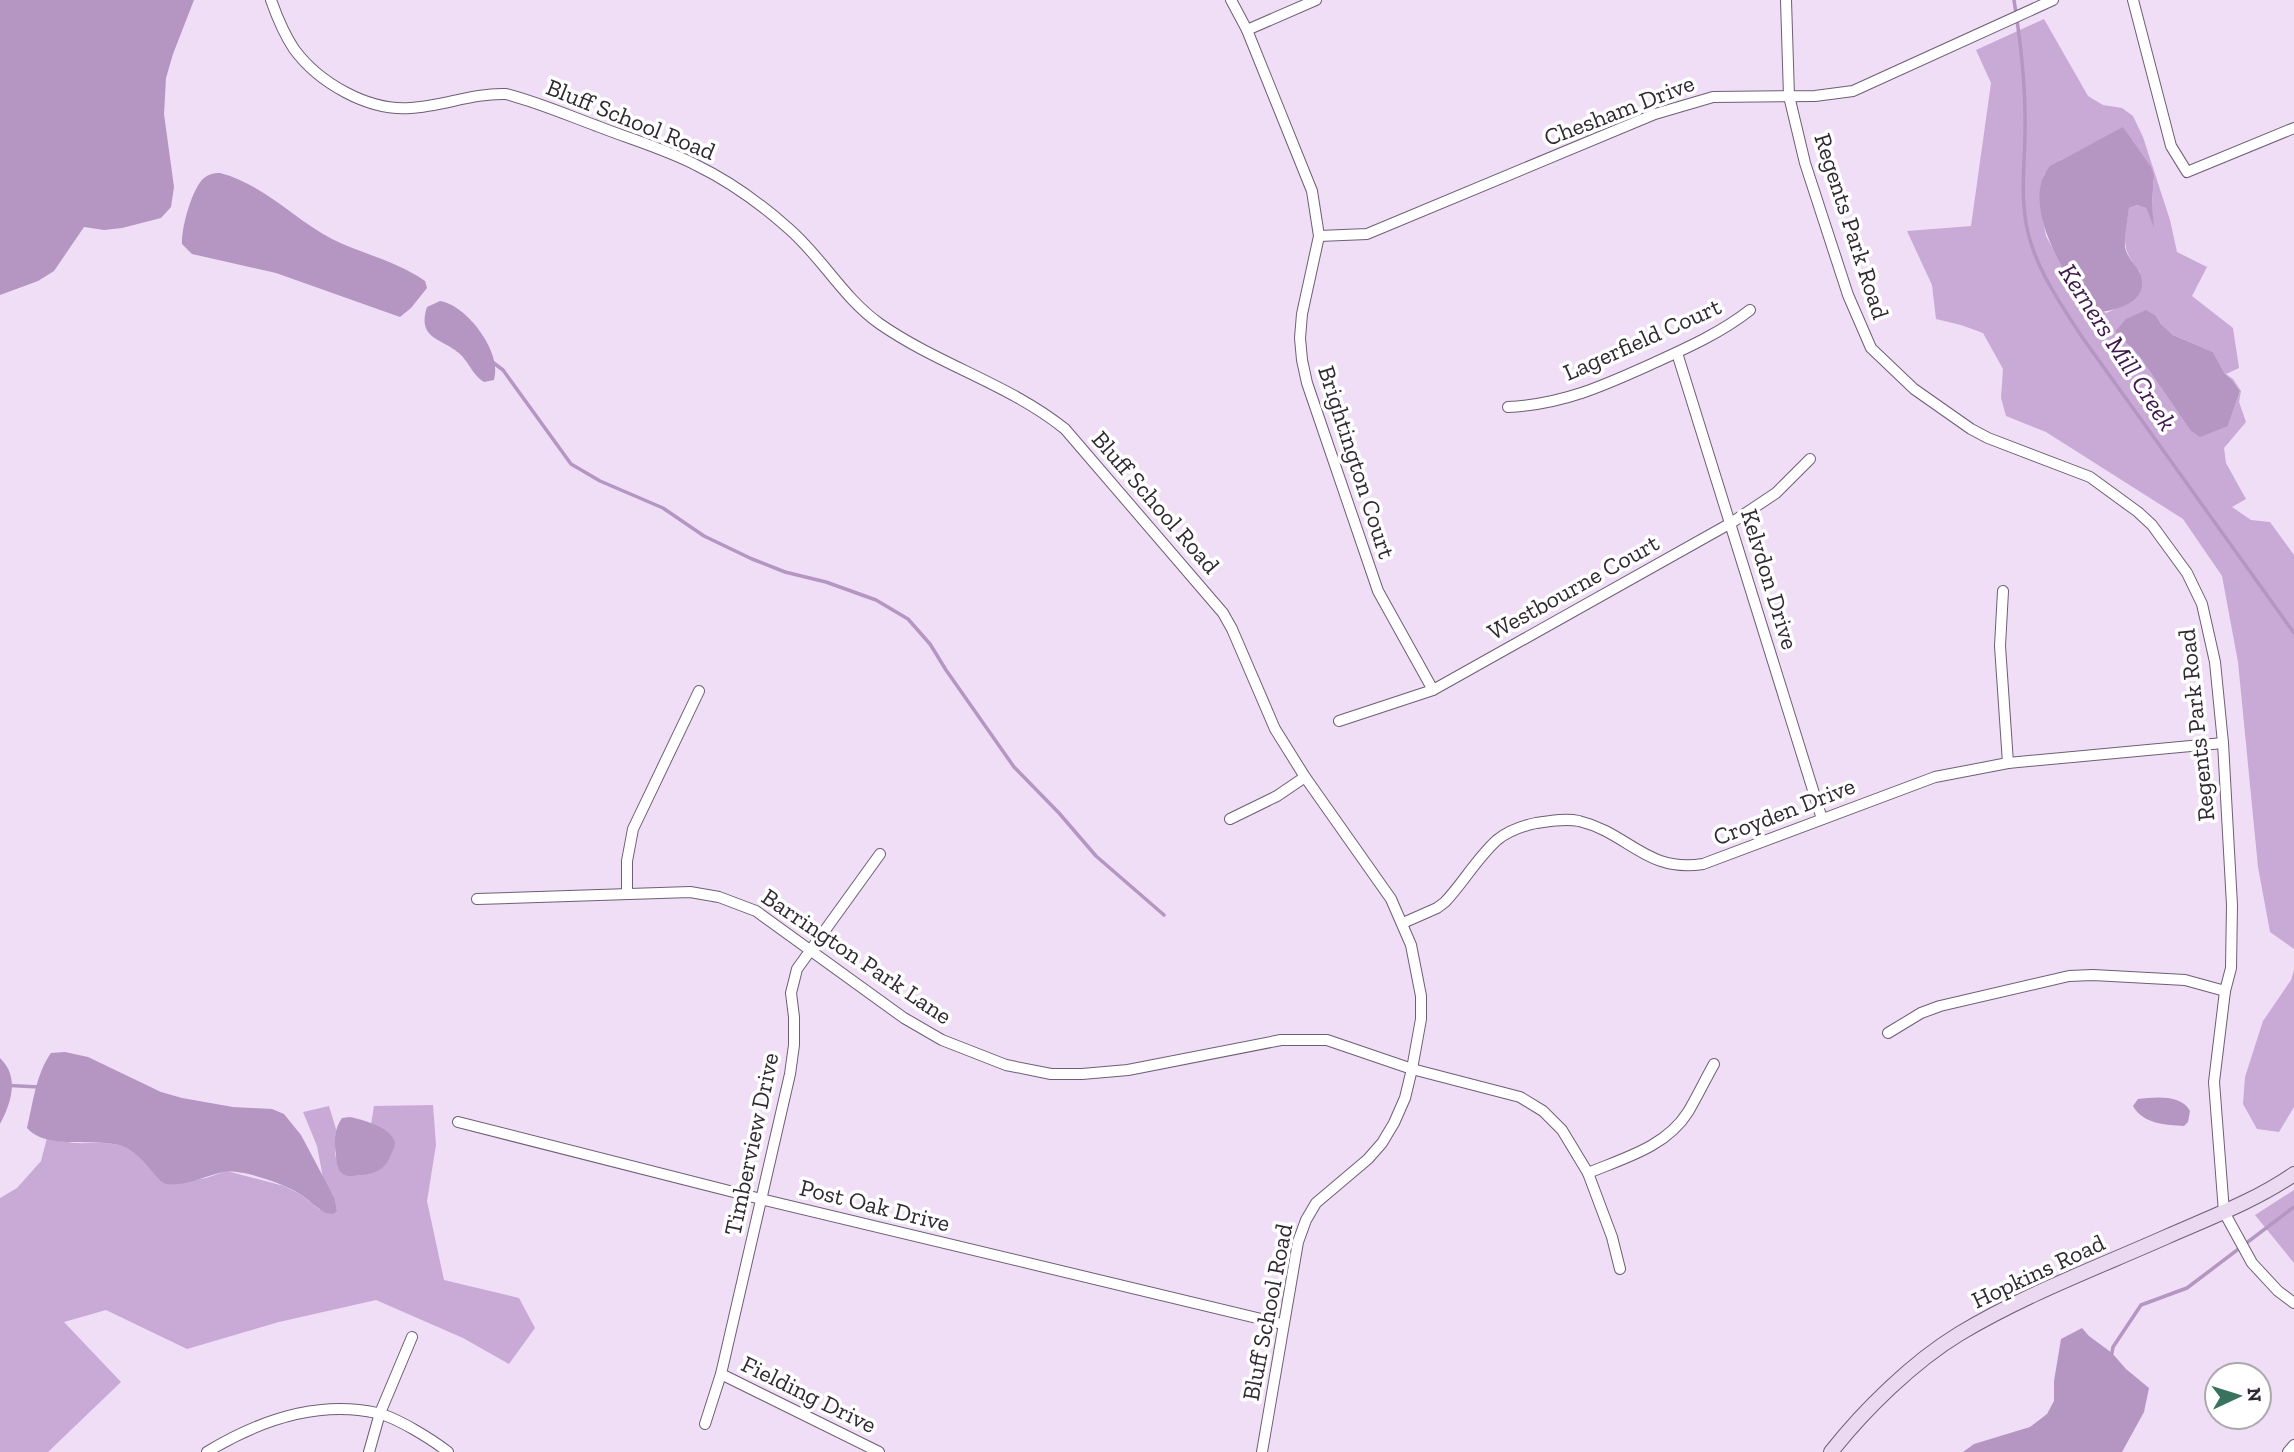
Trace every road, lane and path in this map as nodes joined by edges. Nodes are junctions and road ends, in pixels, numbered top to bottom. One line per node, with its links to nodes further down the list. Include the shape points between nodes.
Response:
1 (271, 0): 22 (street, Bluff School Road, via 286,36 305,61 330,82 377,105 409,108 506,94 696,164 789,229 877,322 1044,412 1089,455 1223,613 1275,729)
2 (1231, 0): 7 (street, Brightington Court)
3 (1316, 0): 7 (street)
4 (1786, 0): 8 (street, Regents Park Road)
5 (2053, 0): 8 (street, Chesham Drive, via 1853,91)
6 (2133, 0): 9 (street, via 2171,146 2187,172)
7 (1247, 30): 10 (street, Brightington Court, via 1305,170)
8 (1790, 96): 10 (street, Chesham Drive, via 1713,97 1667,111 1367,234); 20 (street, Regents Park Road, via 1815,199 1847,295 1871,348 1914,389 1971,429 2090,477 2152,526 2187,573 2202,604 2215,662)
9 (2294, 128)
10 (1319, 236): 17 (street, Brightington Court, via 1300,338 1307,383 1378,591)
11 (1750, 310): 12 (street, Lagerfield Court)
12 (1676, 353): 13 (street, Lagerfield Court, via 1592,391 1538,405); 15 (street, Kelvdon Drive)
13 (1508, 407)
14 (1810, 459): 15 (street, Westbourne Court, via 1776,493)
15 (1731, 523): 17 (street, Westbourne Court); 23 (street, Kelvdon Drive)
16 (2003, 591): 21 (street, via 2000,646)
17 (1433, 690): 19 (street, Westbourne Court)
18 (699, 691): 26 (street, via 633,829)
19 (1339, 721)
20 (2223, 743): 21 (street, Croyden Drive); 30 (street, Regents Park Road, via 2233,939)
21 (2008, 763): 23 (street, Croyden Drive, via 1935,777)
22 (1305, 777): 24 (street); 28 (street, Bluff School Road)
23 (1822, 819): 28 (street, Croyden Drive, via 1688,866 1659,862 1580,821 1530,824 1495,842 1445,902)
24 (1230, 820)
25 (880, 854): 29 (street, Timberview Drive)
26 (627, 893): 27 (street, Barrington Park Lane); 29 (street, Barrington Park Lane, via 690,892 728,900 756,911)
27 (477, 899)
28 (1403, 923): 33 (street, Bluff School Road, via 1421,996)
29 (809, 951): 33 (street, Barrington Park Lane, via 942,1040 1006,1065 1051,1074 1128,1070 1281,1040 1327,1040); 37 (street, Timberview Drive, via 797,969 791,993 794,1045 790,1074)
30 (2225, 991): 31 (street, via 2162,977 2069,976 1940,1006); 38 (street, Regents Park Road, via 2214,1082)
31 (1888, 1032)
32 (1714, 1064): 35 (street, via 1687,1114 1672,1130 1647,1149)
33 (1412, 1069): 35 (street, Barrington Park Lane, via 1510,1094 1543,1111 1562,1130); 41 (street, Bluff School Road, via 1405,1098 1382,1143 1315,1203 1306,1220)
34 (458, 1122): 37 (street, Post Oak Drive)
35 (1588, 1173): 39 (street, Barrington Park Lane)
36 (2294, 1174): 38 (main road, Hopkins Road)
37 (761, 1199): 41 (street, Post Oak Drive); 43 (street, Timberview Drive)
38 (2224, 1212): 40 (street, via 2252,1263); 52 (main road, Hopkins Road, via 2018,1302 1957,1335 1903,1377)
39 (1620, 1269)
40 (2294, 1303)
41 (1282, 1324): 51 (street, Bluff School Road)
42 (412, 1337): 44 (street)
43 (721, 1374): 45 (street, Timberview Drive); 50 (street, Fielding Drive)
44 (380, 1413): 47 (street, via 299,1413 267,1421); 48 (street); 49 (street)
45 (705, 1424)
46 (2294, 1445): 53 (street)
47 (207, 1452)
48 (369, 1452)
49 (448, 1452)
50 (879, 1452)
51 (1262, 1452)
52 (1830, 1452)
53 (2288, 1452)

